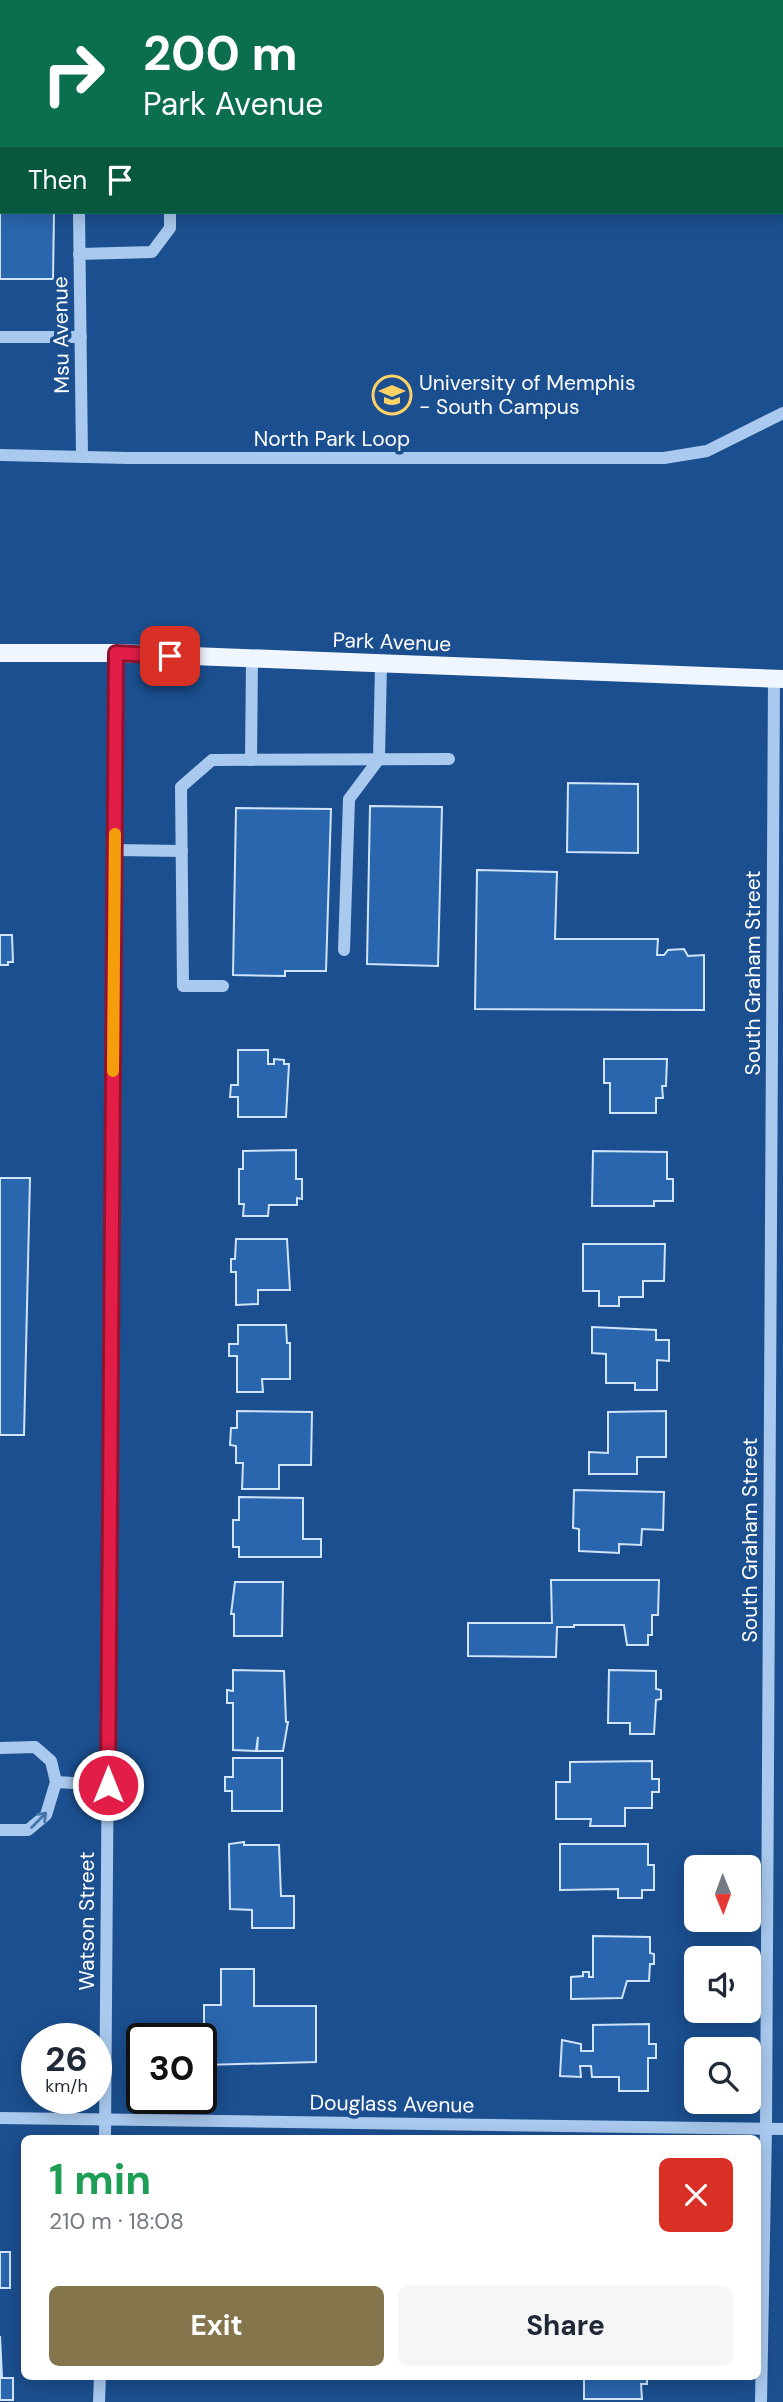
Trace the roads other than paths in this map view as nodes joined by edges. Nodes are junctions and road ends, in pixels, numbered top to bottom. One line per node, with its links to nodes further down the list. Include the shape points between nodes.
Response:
1 (79, 214): 3 (street, Msu Avenue)
2 (170, 214): 3 (street, via 170,228 152,252)
3 (79, 254): 5 (street, Msu Avenue)
4 (0, 337): 5 (street)
5 (81, 337): 8 (street, Msu Avenue)
6 (783, 413): 8 (street, North Park Loop, via 707,452 664,458)
7 (0, 454): 8 (street, North Park Loop)
8 (82, 457)
9 (0, 653): 10 (main road, Park Avenue)
10 (116, 653): 11 (main road, Park Avenue); 17 (street, Watson Street)
11 (252, 659): 12 (main road, Park Avenue); 16 (street)
12 (381, 665): 13 (main road, Park Avenue); 14 (street)
13 (779, 679): 27 (street, South Graham Street)
14 (379, 759): 15 (street); 16 (street); 19 (street, via 349,799)
15 (449, 759)
16 (251, 760): 18 (street, via 212,760 181,787)
17 (115, 850): 18 (street); 23 (street, Watson Street)
18 (182, 851): 20 (street, via 183,986)
19 (344, 950)
20 (223, 986)
21 (0, 1748): 22 (street, via 35,1747 51,1760)
22 (56, 1782): 23 (street); 24 (street, one-way to 22, via 28,1830 46,1815)
23 (108, 1785): 26 (street, Watson Street)
24 (0, 1830)
25 (0, 2118): 26 (street, Douglass Avenue)
26 (105, 2119): 27 (street, Douglass Avenue); 29 (street, Watson Street)
27 (766, 2129): 28 (street, Douglass Avenue); 32 (street, South Graham Street)
28 (783, 2129)
29 (105, 2135)
30 (100, 2380): 31 (street)
31 (99, 2402)
32 (761, 2402)

